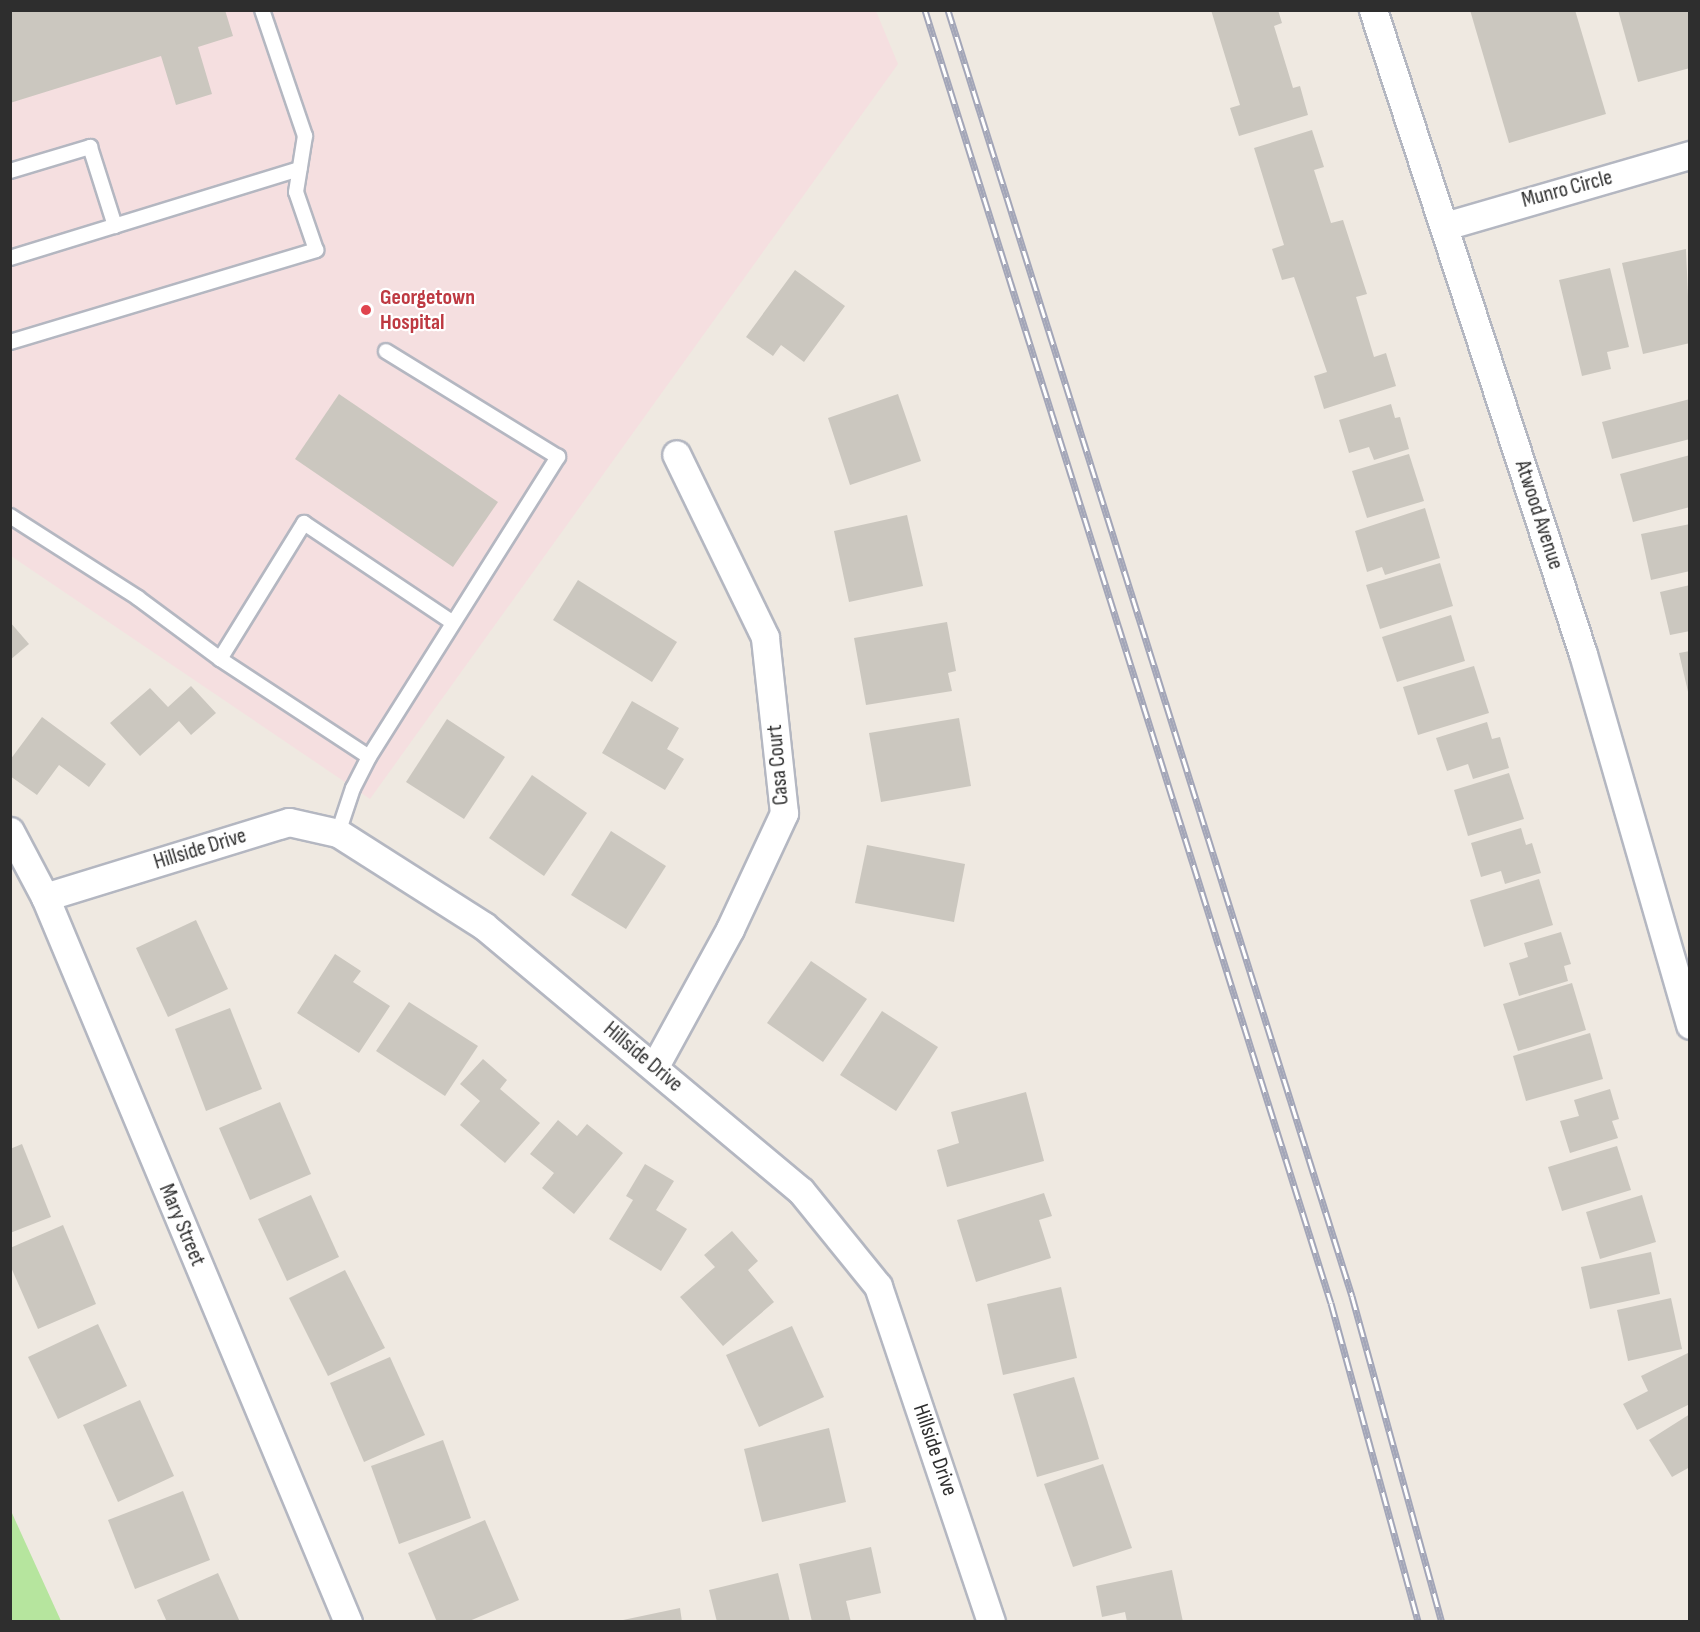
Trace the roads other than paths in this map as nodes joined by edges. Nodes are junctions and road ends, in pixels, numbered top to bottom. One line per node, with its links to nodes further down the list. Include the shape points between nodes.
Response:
1 (262, 10): 4 (lane, via 305,136)
2 (1373, 10): 7 (street, Atwood Avenue)
3 (1689, 155): 7 (street, Munro Circle)
4 (300, 169): 6 (lane); 9 (lane, via 296,192 316,250)
5 (10, 171): 6 (lane, via 90,147)
6 (115, 226): 8 (lane)
7 (1445, 226): 19 (street, Atwood Avenue, via 1583,654)
8 (10, 258)
9 (10, 342)
10 (386, 351): 13 (lane, via 558,457)
11 (676, 454): 20 (street, Casa Court, via 765,637 784,813 730,929)
12 (10, 516): 14 (lane, via 138,598)
13 (452, 622): 14 (lane, via 304,523); 15 (lane)
14 (220, 659): 15 (lane)
15 (369, 757): 17 (lane, via 353,788)
16 (10, 831): 18 (street, Mary Street)
17 (338, 833): 18 (street, Hillside Drive, via 289,822); 20 (street, Hillside Drive, via 484,926)
18 (45, 897): 21 (street, Mary Street)
19 (1689, 1025)
20 (655, 1066): 22 (street, Hillside Drive, via 801,1191 878,1286)
21 (348, 1622)
22 (991, 1622)

